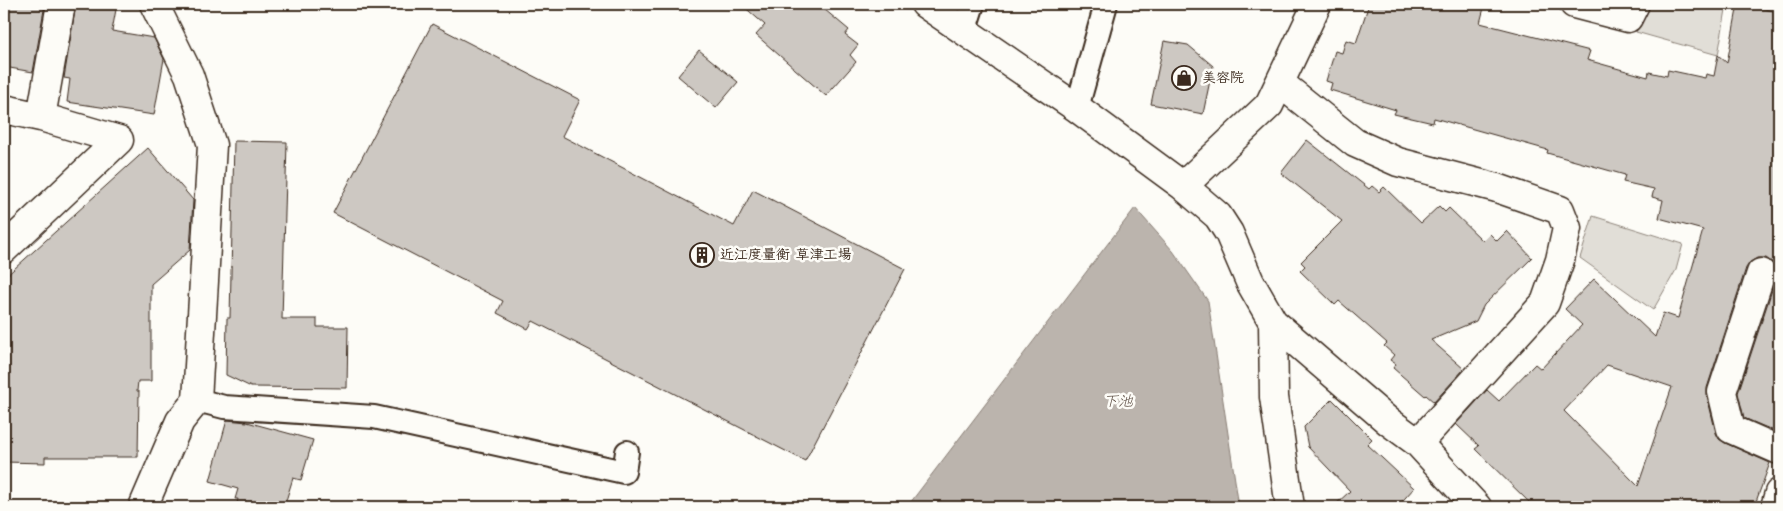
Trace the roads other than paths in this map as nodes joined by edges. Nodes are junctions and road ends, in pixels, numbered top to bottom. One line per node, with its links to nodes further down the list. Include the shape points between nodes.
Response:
1 (61, 4): 13 (street)
2 (154, 4): 18 (street, via 189,75 212,145)
3 (925, 4): 9 (street)
4 (973, 4): 9 (lane)
5 (1106, 4): 11 (lane)
6 (1317, 4): 10 (street)
7 (1574, 4): 8 (street, via 1628,18)
8 (1635, 4)
9 (964, 32): 11 (street)
10 (1280, 83): 14 (street, via 1269,105); 19 (street, via 1355,143 1398,162 1497,188 1560,210 1567,228 1545,303)
11 (1077, 108): 14 (street)
12 (4, 109): 13 (street)
13 (41, 118): 15 (street, via 119,140)
14 (1183, 186): 17 (street, via 1218,216)
15 (4, 249)
16 (1762, 273): 20 (street, via 1722,392 1731,429)
17 (1273, 322): 19 (street); 24 (street, via 1274,397)
18 (197, 400): 21 (lane, via 224,407 374,418 624,472); 23 (street, via 180,421)
19 (1418, 443): 25 (street)
20 (1779, 450)
21 (627, 452)
22 (1779, 493): 26 (street)
23 (143, 507)
24 (1290, 507)
25 (1476, 507)
26 (1775, 507)

